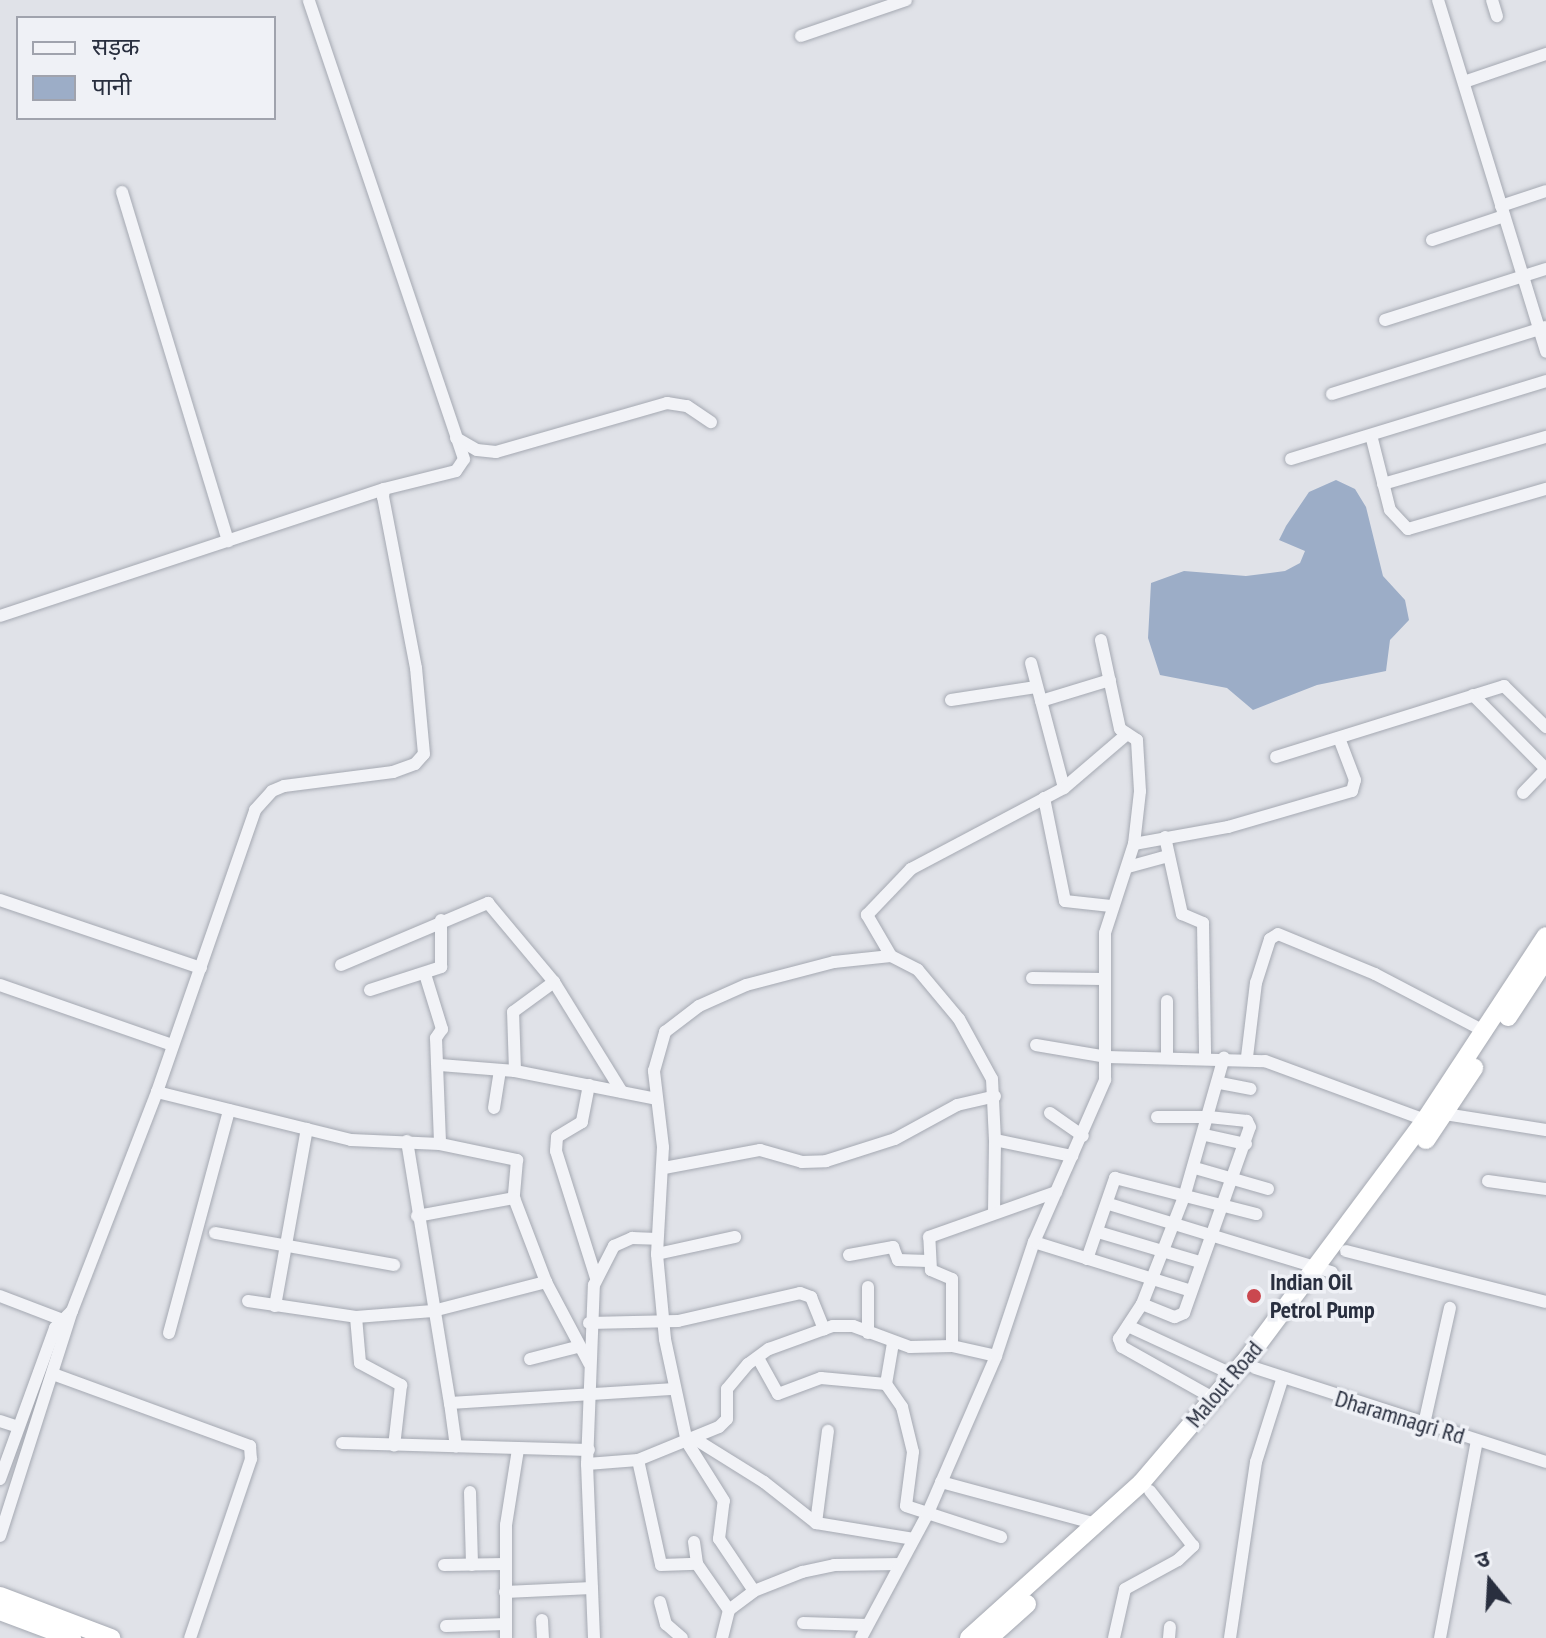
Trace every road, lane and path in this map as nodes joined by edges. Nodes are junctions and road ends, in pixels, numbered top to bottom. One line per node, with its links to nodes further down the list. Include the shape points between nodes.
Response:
1 (309, 0): 23 (street)
2 (906, 0): 6 (street)
3 (1438, 0): 8 (street)
4 (1492, 0): 5 (street)
5 (1497, 16)
6 (801, 36)
7 (1546, 54): 8 (street)
8 (1464, 82): 11 (street)
9 (1546, 191): 11 (street)
10 (122, 192): 28 (street)
11 (1503, 211): 12 (street); 14 (street)
12 (1432, 240)
13 (1546, 269): 14 (street)
14 (1523, 277): 15 (street); 16 (street)
15 (1385, 320)
16 (1543, 328): 17 (street); 19 (street)
17 (1546, 352)
18 (1546, 381): 21 (street)
19 (1332, 394)
20 (711, 422): 23 (street, via 687,406 667,403 496,452 477,450)
21 (1371, 435): 24 (street); 25 (street)
22 (1546, 437): 25 (street)
23 (456, 438): 26 (street, via 464,459 460,468)
24 (1291, 459)
25 (1383, 484): 27 (street, via 1394,520 1408,529)
26 (384, 489): 28 (street); 56 (street, via 423,715 424,754 405,768 284,786 263,799)
27 (1546, 489)
28 (228, 541): 29 (street)
29 (0, 615)
30 (1101, 640): 32 (street)
31 (1031, 663): 33 (street)
32 (1110, 680): 36 (street); 38 (street, via 1120,729)
33 (1036, 687): 35 (street); 36 (street)
34 (1473, 695): 37 (street, via 1504,686); 39 (street); 41 (street)
35 (951, 700)
36 (1041, 701): 42 (street)
37 (1546, 727)
38 (1127, 734): 42 (street); 46 (street, via 1137,740 1139,766)
39 (1339, 738): 40 (street); 45 (street, via 1355,780 1352,791 1228,827)
40 (1276, 757)
41 (1546, 769): 43 (street)
42 (1064, 788): 44 (street)
43 (1523, 793)
44 (1044, 798): 50 (street, via 1065,901); 53 (street, via 911,869 867,915)
45 (1165, 837): 46 (street); 47 (street)
46 (1134, 844): 48 (street)
47 (1168, 856): 48 (street); 68 (street, via 1182,914 1203,923)
48 (1128, 867): 50 (street)
49 (0, 900): 56 (street)
50 (1111, 906): 59 (street)
51 (441, 920): 55 (street); 57 (street, via 442,965); 60 (street, via 488,903)
52 (1546, 936): 64 (highway, Malout Road)
53 (891, 956): 80 (street, via 918,970 945,998 992,1079); 81 (street, via 802,969 699,1006 665,1032 654,1071)
54 (1546, 961): 85 (highway, Malout Road)
55 (341, 965)
56 (201, 968): 65 (street)
57 (425, 974): 62 (street); 72 (street, via 442,1029 436,1038)
58 (1032, 978): 59 (street)
59 (1103, 979): 69 (street)
60 (554, 982): 74 (street, via 513,1012); 79 (street)
61 (0, 985): 65 (street)
62 (370, 990)
63 (1167, 1001): 67 (street)
64 (1484, 1031): 71 (street, via 1365,969 1278,934 1270,939 1256,983); 88 (highway, Malout Road)
65 (172, 1045): 78 (street)
66 (1036, 1045): 69 (street)
67 (1167, 1056): 68 (street); 69 (street)
68 (1205, 1056): 70 (street)
69 (1107, 1057): 92 (street, via 1105,1080)
70 (1224, 1057): 71 (street); 75 (street)
71 (1247, 1057): 88 (street)
72 (440, 1065): 73 (street); 95 (street)
73 (500, 1070): 74 (street); 82 (street)
74 (515, 1071): 76 (street)
75 (1220, 1083): 77 (street); 87 (street)
76 (589, 1085): 79 (street); 129 (street, via 582,1122 557,1137 556,1151)
77 (1250, 1089)
78 (157, 1092): 83 (street); 140 (street)
79 (622, 1092): 81 (street)
80 (995, 1096): 93 (street); 98 (street, via 957,1105 895,1139 826,1161 802,1162 760,1150)
81 (656, 1099): 98 (street)
82 (494, 1108)
83 (229, 1110): 89 (street); 148 (street)
84 (1050, 1113): 92 (street)
85 (1445, 1114): 90 (street); 120 (highway, Malout Road)
86 (1157, 1117): 87 (street)
87 (1211, 1117): 91 (street); 96 (street, via 1247,1121)
88 (1425, 1120): 128 (highway, Malout Road)
89 (307, 1129): 94 (street, via 364,1141); 119 (street)
90 (1546, 1130)
91 (1205, 1135): 96 (street); 99 (street)
92 (1083, 1136): 97 (street)
93 (995, 1140): 97 (street); 109 (street)
94 (407, 1141): 95 (street); 111 (street)
95 (440, 1144): 106 (street, via 517,1160)
96 (1246, 1144): 100 (street)
97 (1072, 1156): 104 (street)
98 (664, 1168): 117 (street)
99 (1195, 1168): 100 (street); 105 (street)
100 (1234, 1179): 102 (street); 108 (street)
101 (1488, 1181): 103 (street)
102 (1268, 1189)
103 (1546, 1189)
104 (1056, 1192): 109 (street); 118 (street)
105 (1185, 1194): 107 (street, via 1115,1178); 108 (street); 112 (street)
106 (514, 1198): 111 (street); 131 (street)
107 (1109, 1204): 112 (street); 114 (street)
108 (1221, 1204): 110 (street); 113 (street)
109 (994, 1213): 125 (street, via 931,1234)
110 (1256, 1214)
111 (417, 1216): 141 (street)
112 (1174, 1222): 113 (street); 121 (street)
113 (1210, 1231): 126 (street); 128 (street)
114 (1098, 1232): 121 (street); 124 (street)
115 (215, 1233): 119 (street)
116 (735, 1237): 122 (street)
117 (657, 1239): 122 (street); 129 (street, via 632,1238 614,1246)
118 (1034, 1242): 124 (street); 153 (street)
119 (286, 1246): 127 (street); 138 (street)
120 (1346, 1251): 128 (highway, Malout Road); 136 (street)
121 (1162, 1252): 126 (street); 130 (street)
122 (657, 1254): 144 (street)
123 (849, 1255): 125 (street, via 893,1247 898,1260)
124 (1087, 1259): 130 (street)
125 (928, 1261): 151 (street, via 931,1270 952,1279)
126 (1200, 1262): 133 (street)
127 (394, 1265)
128 (1326, 1270): 157 (highway, Malout Road); 159 (highway, Malout Road)
129 (596, 1278): 145 (street)
130 (1153, 1279): 133 (street); 137 (street)
131 (546, 1282): 141 (street); 152 (street)
132 (868, 1287): 149 (street)
133 (1191, 1291): 137 (street, via 1180,1316)
134 (0, 1296): 143 (street)
135 (248, 1301): 138 (street)
136 (1546, 1302)
137 (1142, 1304): 146 (street)
138 (275, 1306): 142 (street)
139 (1450, 1308): 167 (street)
140 (72, 1311): 143 (street); 158 (street)
141 (433, 1311): 142 (street); 165 (street)
142 (356, 1317): 173 (street, via 360,1363 400,1383)
143 (60, 1319): 168 (street)
144 (663, 1322): 145 (street); 147 (street, via 800,1293 811,1297); 162 (street)
145 (589, 1323): 156 (street)
146 (1128, 1326): 159 (street); 164 (street, via 1119,1339 1122,1347)
147 (824, 1329): 149 (street, via 842,1324); 154 (street)
148 (169, 1333)
149 (868, 1333): 150 (street)
150 (893, 1343): 151 (street); 161 (street)
151 (952, 1346): 153 (street)
152 (577, 1347): 155 (street); 156 (street)
153 (996, 1356): 181 (street)
154 (758, 1358): 161 (street, via 778,1394 821,1378); 170 (street, via 727,1389 725,1423)
155 (530, 1359)
156 (589, 1363): 163 (street)
157 (1255, 1368): 160 (street, Dharamnagri Rd); 182 (highway, Malout Road)
158 (53, 1374): 187 (street); 211 (street, via 250,1446 251,1459)
159 (1234, 1375): 164 (highway, Malout Road)
160 (1282, 1380): 167 (street, Dharamnagri Rd); 221 (street, via 1256,1462)
161 (886, 1384): 184 (street, via 902,1407 913,1452 905,1504)
162 (675, 1389): 163 (street); 170 (street)
163 (588, 1397): 165 (street); 176 (street)
164 (1213, 1398): 186 (highway, Malout Road, via 1141,1483)
165 (450, 1403): 174 (street)
166 (0, 1421): 168 (street)
167 (1424, 1424): 171 (street, Dharamnagri Rd)
168 (18, 1427): 180 (street)
169 (828, 1431): 185 (street)
170 (691, 1440): 177 (street); 185 (street, via 764,1482); 197 (street, via 724,1501 719,1539)
171 (1477, 1441): 178 (street, Dharamnagri Rd); 222 (street)
172 (342, 1443): 173 (street)
173 (394, 1446): 174 (street)
174 (456, 1447): 175 (street)
175 (518, 1449): 176 (street); 191 (street)
176 (589, 1450): 179 (street)
177 (638, 1460): 179 (street); 192 (street, via 661,1565)
178 (1546, 1462)
179 (587, 1464): 196 (street)
180 (0, 1479)
181 (941, 1482): 184 (street); 186 (street)
182 (1150, 1491): 201 (highway, Malout Road); 220 (street, via 1193,1546 1125,1589)
183 (470, 1492): 195 (street)
184 (927, 1515): 188 (street); 189 (street)
185 (816, 1523): 189 (street)
186 (1097, 1524): 201 (highway, Malout Road)
187 (0, 1536)
188 (1001, 1537)
189 (914, 1539): 193 (street)
190 (694, 1542): 192 (street)
191 (505, 1564): 195 (street); 198 (street)
192 (697, 1564): 202 (street)
193 (900, 1564): 197 (street, via 834,1565); 207 (street)
194 (444, 1565): 195 (street)
195 (472, 1565)
196 (592, 1588): 198 (street, via 534,1595); 214 (street)
197 (754, 1591): 202 (street)
198 (505, 1592): 206 (street)
199 (0, 1596): 210 (highway)
200 (660, 1602): 215 (street, via 666,1624)
201 (1018, 1604): 218 (highway, Malout Road); 219 (highway, Malout Road)
202 (729, 1610): 216 (street)
203 (0, 1611): 209 (highway)
204 (542, 1620): 213 (street)
205 (803, 1623): 207 (street)
206 (506, 1624): 208 (street); 212 (street)
207 (867, 1625): 217 (street)
208 (446, 1626)
209 (61, 1636)
210 (111, 1638)
211 (190, 1638)
212 (506, 1638)
213 (543, 1638)
214 (594, 1638)
215 (682, 1638)
216 (722, 1638)
217 (861, 1638)
218 (969, 1638)
219 (989, 1638)
220 (1114, 1638)
221 (1230, 1638)
222 (1440, 1638)

